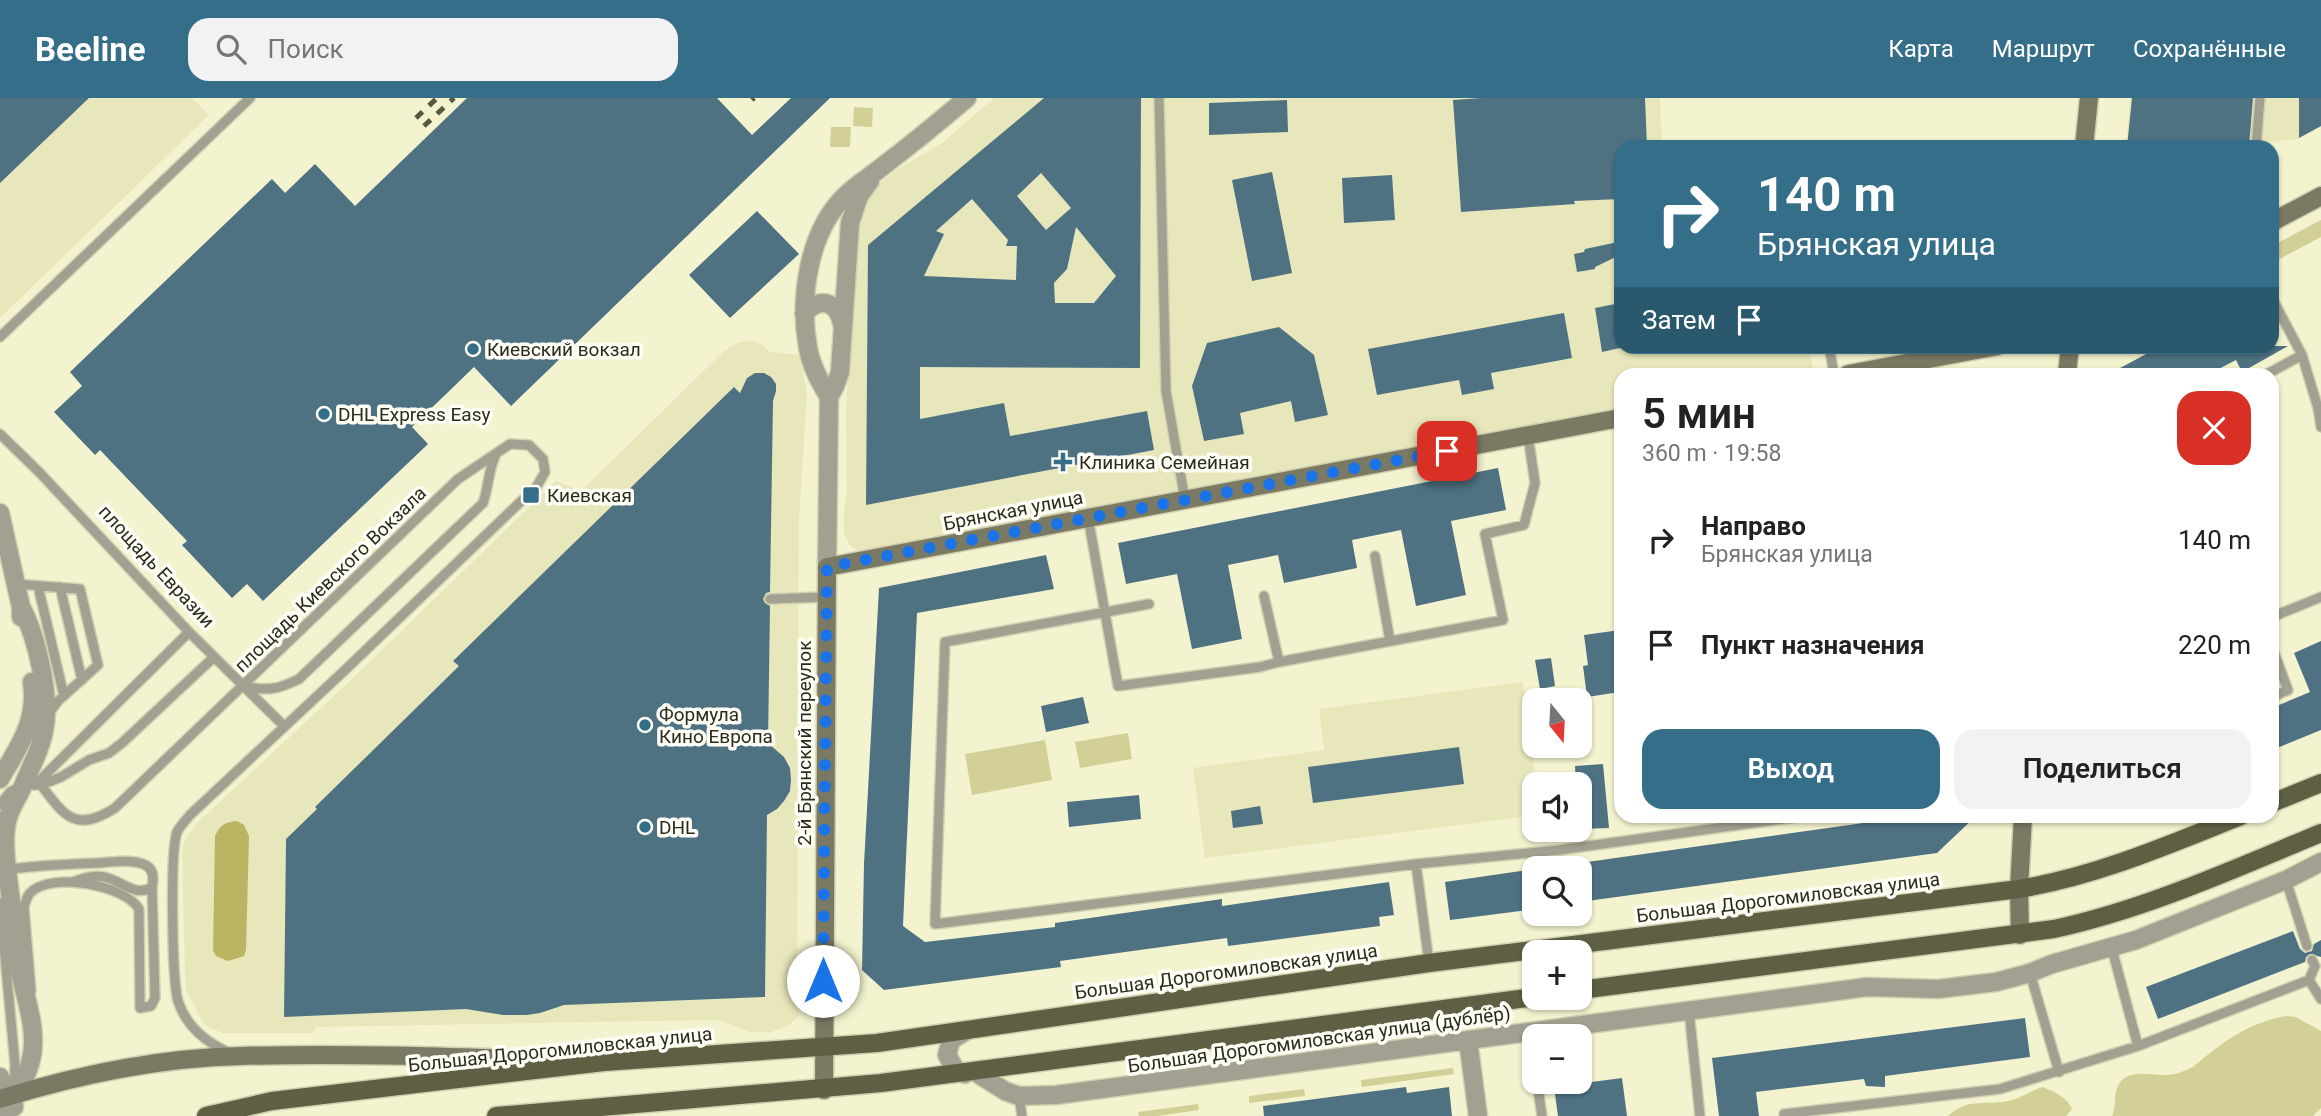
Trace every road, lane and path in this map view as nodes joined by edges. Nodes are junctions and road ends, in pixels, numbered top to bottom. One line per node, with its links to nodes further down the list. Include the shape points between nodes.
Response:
1 (250, 98): 14 (lane)
2 (967, 98): 8 (street)
3 (1159, 98): 26 (lane, via 1166,391)
4 (2089, 98): 6 (street)
5 (2260, 98): 7 (lane)
6 (2085, 140)
7 (2257, 140)
8 (876, 172): 12 (street, 2-й Брянский переулок, via 845,196 829,218 816,244); 13 (street, 2-й Брянский переулок, via 859,196 850,223)
9 (2321, 196): 10 (street)
10 (2279, 218)
11 (2279, 311): 16 (lane)
12 (804, 314): 13 (street, via 818,303 827,304 841,315); 19 (street, 2-й Брянский переулок, via 808,350)
13 (842, 324): 19 (street, 2-й Брянский переулок, via 840,372)
14 (0, 337)
15 (1930, 354): 17 (street)
16 (2302, 355): 18 (lane); 20 (lane)
17 (1873, 368)
18 (2278, 368)
19 (829, 397): 30 (street, 2-й Брянский переулок)
20 (2319, 407): 22 (lane)
21 (1614, 419): 24 (street, Брянская улица)
22 (2321, 427)
23 (0, 434): 42 (lane, площадь Евразии)
24 (1528, 436): 26 (street, Брянская улица); 43 (lane, via 1535,483 1524,525 1485,534 1503,620)
25 (496, 453): 48 (lane, площадь Киевского Вокзала, via 458,480); 48 (lane, площадь Киевского Вокзала, via 483,503 299,679 264,690); 52 (lane, площадь Киевского Вокзала, via 510,444 529,445 542,459 545,472 537,486)
26 (1185, 500): 28 (street, Брянская улица)
27 (0, 513): 31 (street)
28 (1087, 517): 30 (street, Брянская улица); 40 (lane)
29 (1375, 556): 43 (lane)
30 (827, 567): 35 (street, 2-й Брянский переулок)
31 (16, 584): 32 (lane); 39 (street)
32 (38, 586): 33 (lane); 50 (lane)
33 (60, 587): 47 (lane); 47 (lane, via 80,589 98,665)
34 (1264, 596): 45 (lane)
35 (826, 597): 37 (lane); 87 (street, 2-й Брянский переулок)
36 (2321, 597): 41 (lane)
37 (770, 599)
38 (1149, 604): 40 (lane)
39 (21, 607): 51 (street, via 39,665); 53 (street, via 34,709)
40 (1104, 612): 45 (lane, via 1118,686); 63 (lane, via 945,642 934,924)
41 (2279, 614)
42 (189, 632): 44 (lane, площадь Евразии); 55 (lane)
43 (1390, 641): 45 (lane)
44 (214, 657): 48 (lane, площадь Евразии); 55 (lane, via 109,753)
45 (1279, 662)
46 (2279, 666): 49 (lane, via 2288,690)
47 (82, 680): 50 (lane)
48 (242, 686): 52 (lane, площадь Евразии); 55 (lane, via 115,808 99,818 70,818)
49 (2279, 694)
50 (64, 696): 51 (lane)
51 (46, 717): 55 (street)
52 (284, 726): 88 (lane, via 190,814 177,832 173,856 178,1001 195,1031)
53 (0, 779)
54 (2321, 783): 56 (main road)
55 (33, 785): 57 (lane, via 10,792); 64 (street, via 9,810)
56 (2279, 800)
57 (0, 805)
58 (1754, 823): 63 (lane)
59 (2023, 823): 68 (street)
60 (2224, 823): 68 (main road, Большая Дорогомиловская улица, via 2121,864)
61 (2321, 833): 70 (main road, via 2119,912)
62 (2321, 862): 65 (street, Большая Дорогомиловская улица (дублёр))
63 (1416, 864): 74 (lane)
64 (4, 871): 67 (lane, via 143,863 154,878); 81 (street)
65 (2286, 880): 71 (lane); 72 (street, Большая Дорогомиловская улица (дублёр))
66 (74, 881): 67 (lane, via 102,876 138,891); 67 (lane, via 135,901 139,909 141,1008 150,1006 155,998); 81 (lane, via 49,883 26,899)
67 (152, 887)
68 (2019, 890): 70 (street); 74 (main road, Большая Дорогомиловская улица)
69 (0, 903): 96 (lane, via 15,1064)
70 (2020, 935): 77 (main road)
71 (2307, 946)
72 (2112, 949): 75 (street, Большая Дорогомиловская улица (дублёр)); 86 (lane)
73 (2312, 960): 76 (lane, via 2315,966)
74 (1429, 963): 83 (main road, Большая Дорогомиловская улица)
75 (2030, 973): 80 (street, Большая Дорогомиловская улица (дублёр), via 1938,989 1867,987); 90 (lane)
76 (2309, 980): 79 (lane); 86 (lane)
77 (1592, 988)
78 (1522, 999): 91 (main road)
79 (2321, 999)
80 (1689, 1011): 82 (street, Большая Дорогомиловская улица (дублёр)); 105 (lane)
81 (30, 1012): 96 (street, via 32,1058 26,1077)
82 (1591, 1024)
83 (966, 1031): 87 (main road, Большая Дорогомиловская улица); 91 (street, via 951,1040 947,1055 955,1069)
84 (1522, 1033): 85 (street, Большая Дорогомиловская улица (дублёр))
85 (1468, 1040): 95 (street, Большая Дорогомиловская улица (дублёр), via 1056,1095); 103 (street)
86 (2138, 1046): 90 (lane)
87 (823, 1048): 89 (main road, Большая Дорогомиловская улица); 93 (street, 2-й Брянский переулок)
88 (238, 1056): 89 (street, via 398,1054); 96 (street, via 113,1071)
89 (604, 1062): 100 (main road, Большая Дорогомиловская улица, via 272,1101)
90 (2059, 1072): 106 (lane, via 2000,1089)
91 (970, 1073): 93 (main road); 95 (street, Большая Дорогомиловская улица (дублёр))
92 (0, 1077): 96 (street)
93 (824, 1090): 97 (main road)
94 (1539, 1094): 104 (lane)
95 (1019, 1096): 102 (lane)
96 (7, 1097): 98 (street); 99 (street)
97 (524, 1115): 101 (main road)
98 (1, 1116)
99 (16, 1116)
100 (206, 1116)
101 (496, 1116)
102 (1022, 1116)
103 (1478, 1116)
104 (1542, 1116)
105 (1700, 1116)
106 (1784, 1116)

